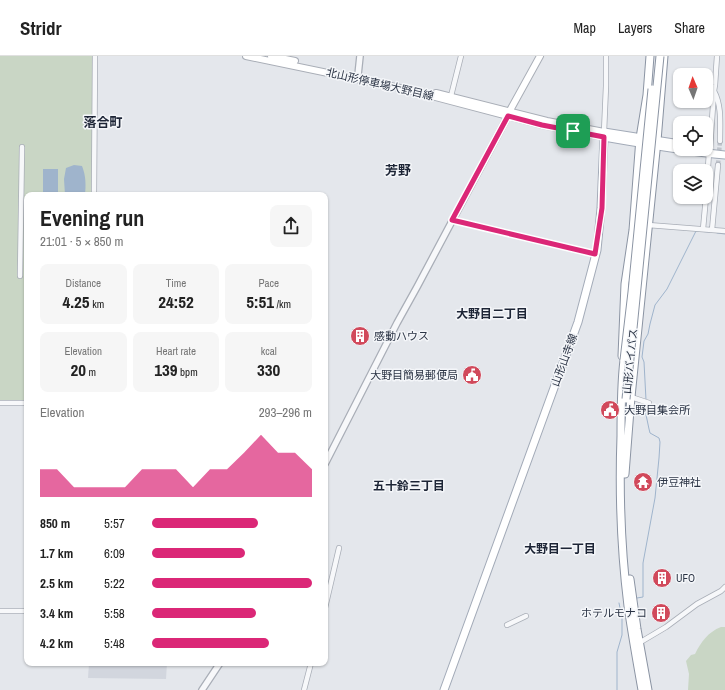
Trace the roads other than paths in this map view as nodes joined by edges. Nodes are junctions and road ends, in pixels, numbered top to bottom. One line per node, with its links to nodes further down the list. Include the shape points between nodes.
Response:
1 (95, 56): 30 (street)
2 (246, 56): 16 (main road, 北山形停車場大野目線, via 405,89)
3 (271, 56): 13 (main road, 北山形停車場大野目線)
4 (360, 56): 13 (street)
5 (461, 56): 15 (street)
6 (540, 56): 16 (main road)
7 (606, 56): 18 (street)
8 (650, 56): 19 (main road)
9 (654, 56): 39 (main road, 山形バイパス, bridge)
10 (660, 56): 40 (main road, 山形バイパス, bridge)
11 (664, 56): 21 (main road)
12 (717, 56): 14 (street)
13 (358, 75): 15 (main road, 北山形停車場大野目線)
14 (714, 91): 17 (street); 20 (street, via 720,111)
15 (451, 96): 16 (main road, 北山形停車場大野目線)
16 (509, 114): 18 (main road, via 542,125); 32 (street)
17 (711, 116)
18 (604, 135): 19 (main road); 37 (main road, 山形山寺線, via 602,208)
19 (640, 141): 21 (main road); 39 (main road, via 633,230 625,284)
20 (720, 141)
21 (657, 144): 22 (main road); 23 (main road); 33 (main road)
22 (673, 144)
23 (673, 146)
24 (22, 147): 38 (street)
25 (713, 150): 27 (main road)
26 (713, 151): 28 (main road)
27 (725, 151)
28 (725, 155)
29 (718, 165): 35 (street)
30 (94, 192)
31 (706, 204): 34 (street)
32 (452, 220): 37 (street); 44 (street)
33 (648, 225): 34 (street); 40 (main road)
34 (704, 229): 35 (street)
35 (712, 230): 36 (street)
36 (725, 231)
37 (595, 254): 57 (main road, 山形山寺線, via 578,322)
38 (20, 276)
39 (621, 380): 58 (main road, 山形バイパス, via 622,536 628,605)
40 (628, 398): 43 (street); 52 (main road, 山形バイパス, via 626,535)
41 (0, 403): 42 (street)
42 (24, 403)
43 (646, 403)
44 (328, 458)
45 (339, 548): 47 (street)
46 (725, 587): 52 (street)
47 (328, 595)
48 (0, 611): 49 (street)
49 (24, 611)
50 (526, 616): 51 (street)
51 (507, 625)
52 (639, 644): 59 (main road, 山形バイパス)
53 (218, 666): 55 (street)
54 (310, 666): 56 (street)
55 (202, 690)
56 (304, 690)
57 (444, 690)
58 (642, 690)
59 (648, 690)

